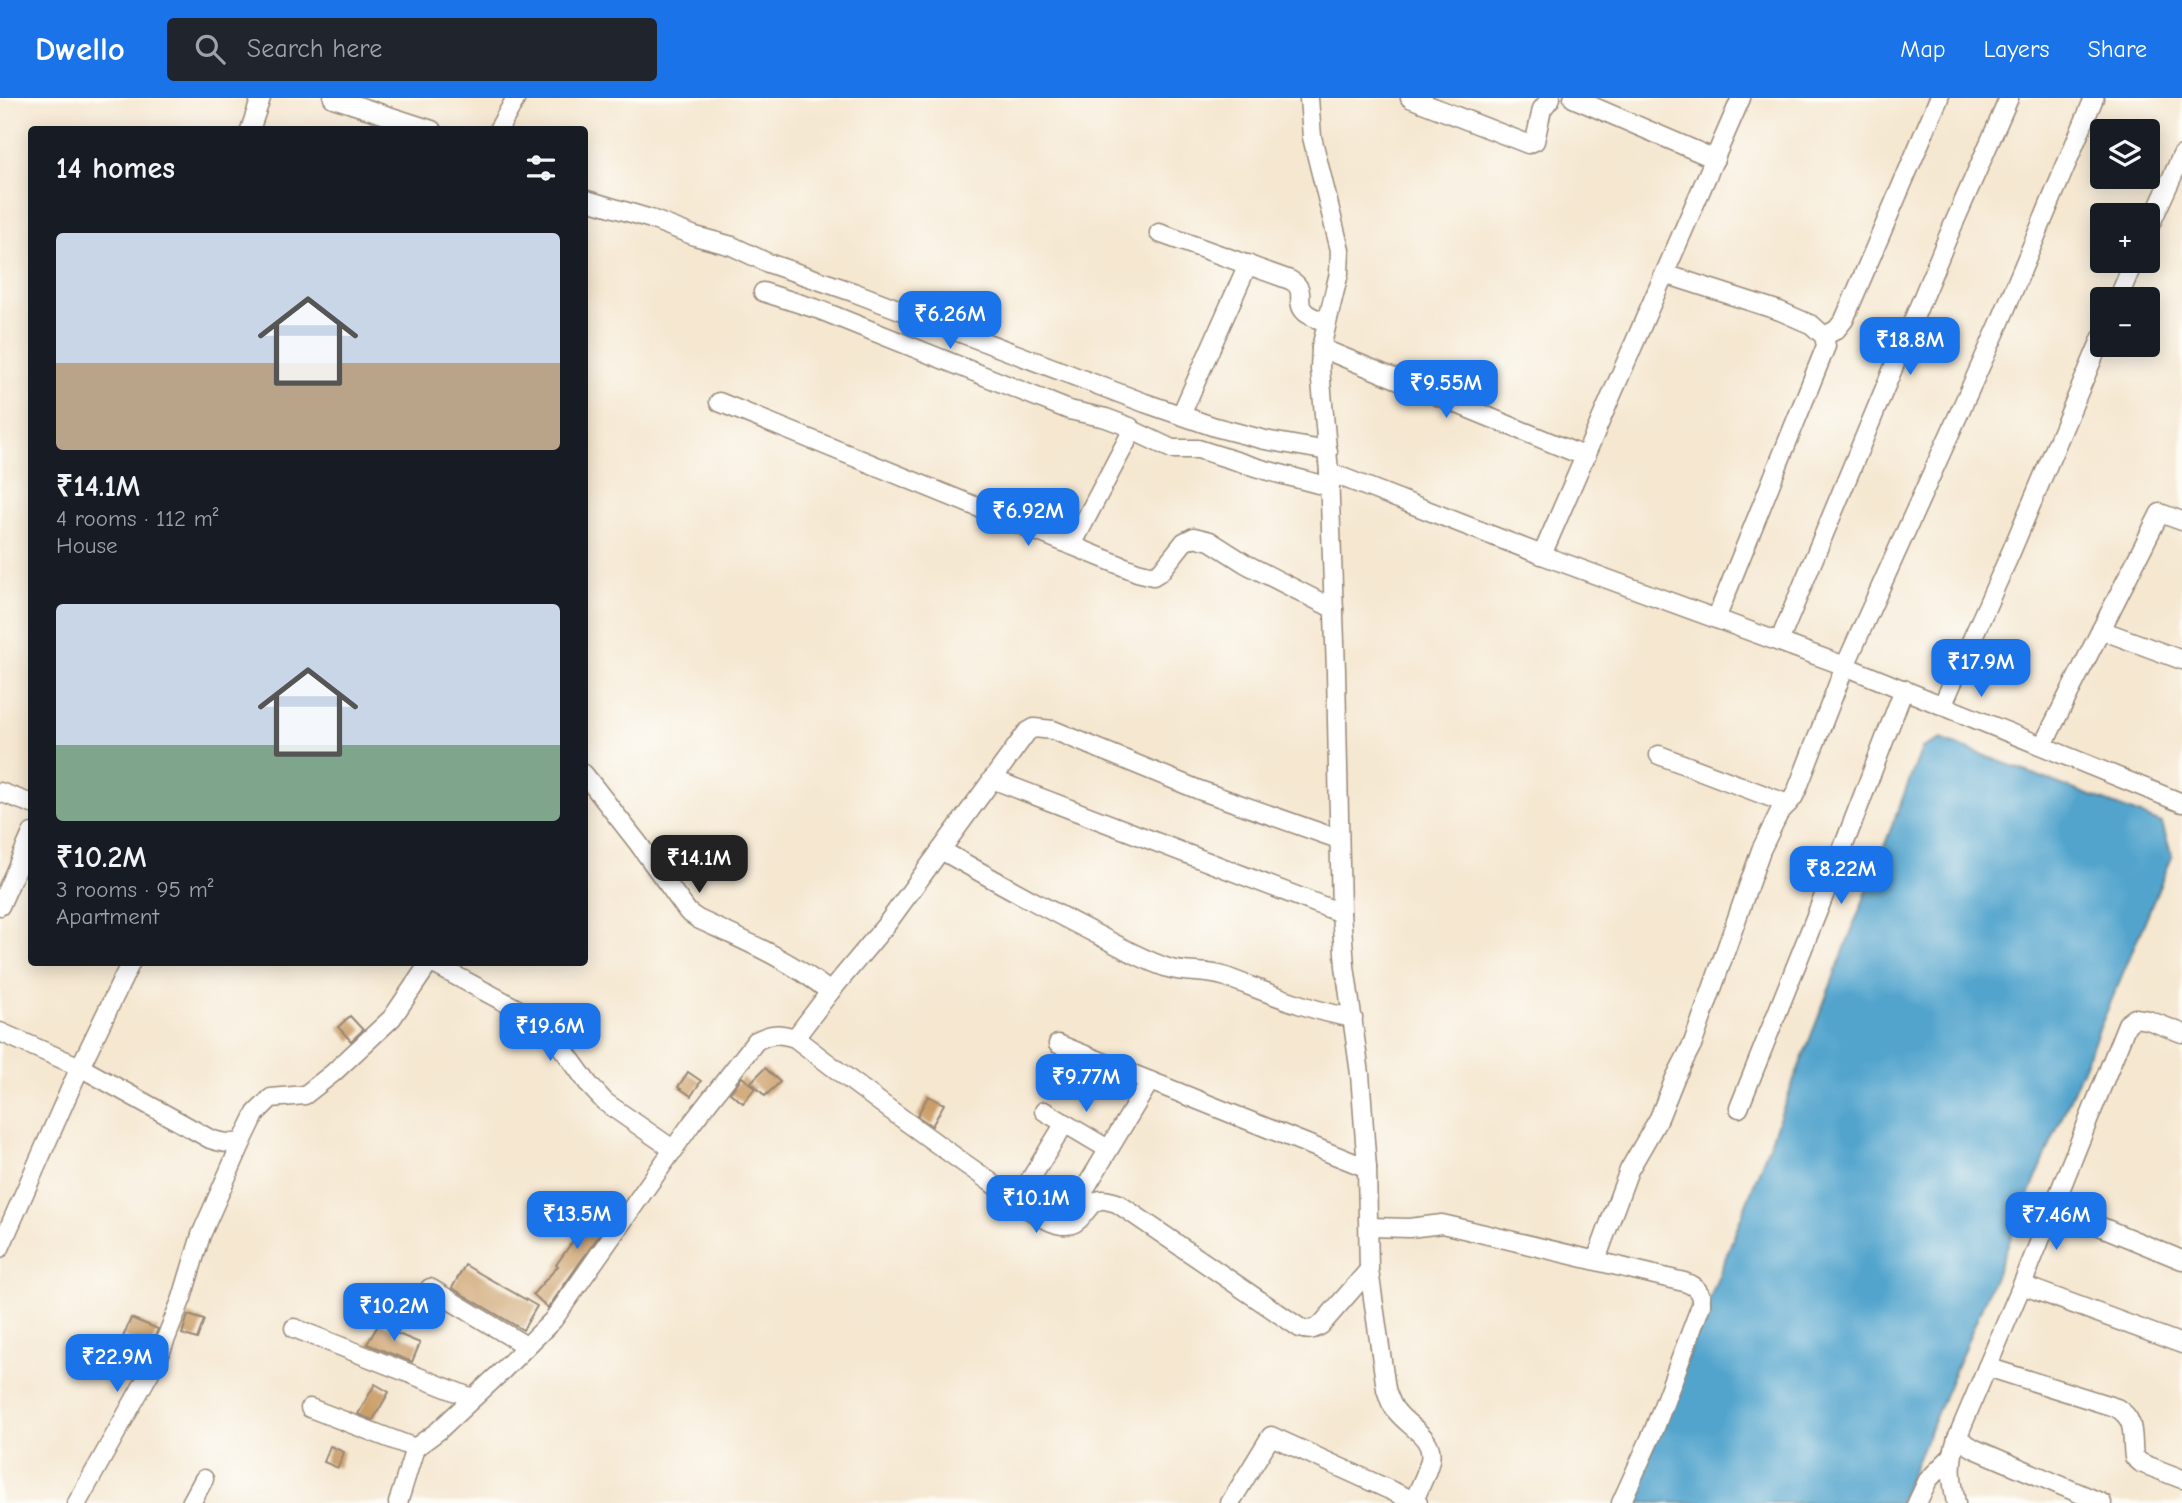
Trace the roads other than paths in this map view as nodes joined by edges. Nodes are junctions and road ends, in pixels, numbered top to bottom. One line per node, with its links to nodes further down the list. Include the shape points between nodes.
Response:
1 (261, 98): 12 (street)
2 (332, 98): 13 (street)
3 (516, 98): 14 (street)
4 (1309, 98): 23 (street, via 1312,137 1340,250)
5 (1410, 98): 6 (street, via 1528,144 1535,141 1542,109)
6 (1551, 98)
7 (1573, 98): 16 (street)
8 (1741, 98): 16 (street)
9 (1938, 98): 24 (street, via 1844,320)
10 (2009, 98): 39 (street)
11 (2094, 98): 41 (street, via 1998,327)
12 (251, 126)
13 (420, 126)
14 (500, 126)
15 (2182, 155): 18 (street)
16 (1715, 159): 21 (street)
17 (588, 201): 28 (street, via 732,246)
18 (2160, 203)
19 (1159, 233): 20 (street)
20 (1248, 264): 23 (street, via 1298,284 1305,313); 28 (street)
21 (1665, 274): 24 (street, via 1780,311 1812,325); 31 (street)
22 (763, 292): 29 (street)
23 (1327, 322): 25 (street)
24 (1824, 336): 37 (street, via 1820,363)
25 (1321, 348): 30 (street); 31 (street)
26 (2094, 357): 43 (street)
27 (719, 402): 34 (street)
28 (1181, 415): 30 (street, via 1265,440)
29 (1132, 430): 32 (street, via 1172,449 1198,449); 34 (street)
30 (1328, 452): 32 (street)
31 (1586, 457): 35 (street)
32 (1329, 480): 35 (street); 36 (street)
33 (2182, 521): 38 (street, via 2160,513)
34 (1072, 545): 36 (street, via 1153,576 1194,537 1210,541)
35 (1542, 555): 37 (street)
36 (1334, 609): 52 (street)
37 (1716, 619): 39 (street)
38 (2101, 630): 40 (street); 44 (street)
39 (1779, 642): 41 (street)
40 (2182, 660)
41 (1845, 666): 42 (street); 51 (street)
42 (1904, 689): 43 (street); 68 (street)
43 (1942, 704): 44 (street)
44 (2043, 745): 50 (street)
45 (1659, 755): 51 (street)
46 (588, 779): 60 (street, via 688,912 778,956)
47 (992, 779): 52 (street, via 1027,732 1042,728); 54 (street); 56 (street)
48 (0, 792): 49 (street)
49 (28, 802)
50 (2182, 803)
51 (1788, 804): 80 (street, via 1762,850 1693,1044 1629,1170)
52 (1338, 839): 56 (street)
53 (28, 842): 55 (street)
54 (941, 850): 60 (street); 61 (street, via 1027,899 1168,968 1224,976 1293,1004)
55 (0, 906)
56 (1341, 913): 61 (street)
57 (129, 966): 66 (street)
58 (427, 966): 71 (street, via 392,1017 306,1095 271,1098 256,1113)
59 (437, 966): 73 (street, via 538,1020 605,1102)
60 (830, 992): 64 (street)
61 (1353, 1018): 74 (street)
62 (0, 1032): 66 (street)
63 (2182, 1033): 76 (street, via 2136,1018 2127,1024)
64 (795, 1038): 73 (street, via 769,1034 756,1041); 75 (street)
65 (1058, 1045): 67 (street)
66 (80, 1067): 71 (street, via 211,1139); 79 (street)
67 (1150, 1081): 72 (street); 74 (street)
68 (1739, 1108)
69 (1044, 1111): 70 (street)
70 (1065, 1124): 72 (street); 75 (street)
71 (242, 1142): 97 (street, via 201,1236 159,1356)
72 (1108, 1149): 77 (street)
73 (674, 1150): 87 (street, via 553,1320)
74 (1367, 1168): 78 (street)
75 (1017, 1201): 77 (street)
76 (2053, 1207): 81 (street); 83 (street)
77 (1063, 1225): 82 (street, via 1081,1220 1101,1199 1117,1203 1308,1330 1321,1325)
78 (1369, 1227): 80 (street, via 1442,1224); 82 (street)
79 (0, 1248)
80 (1596, 1260): 101 (street, via 1693,1285 1702,1297 1654,1430)
81 (2182, 1260)
82 (1368, 1270): 96 (street, via 1391,1405 1427,1441 1431,1457)
83 (2022, 1285): 86 (street); 88 (street)
84 (429, 1288): 87 (street)
85 (294, 1328): 89 (street)
86 (2182, 1344)
87 (526, 1346): 89 (street)
88 (1987, 1367): 91 (street); 95 (street, via 2117,1408 2132,1424 2134,1457)
89 (472, 1398): 92 (street)
90 (310, 1408): 92 (street)
91 (1957, 1438): 93 (street); 104 (street)
92 (415, 1448): 99 (street)
93 (1951, 1457): 102 (street, via 1928,1480); 103 (street)
94 (204, 1479): 98 (street)
95 (2182, 1479)
96 (1416, 1502): 100 (street, via 1271,1436)
97 (77, 1503)
98 (191, 1503)
99 (398, 1503)
100 (1230, 1503)
101 (1621, 1503)
102 (1917, 1503)
103 (1956, 1503)
104 (2102, 1503)

